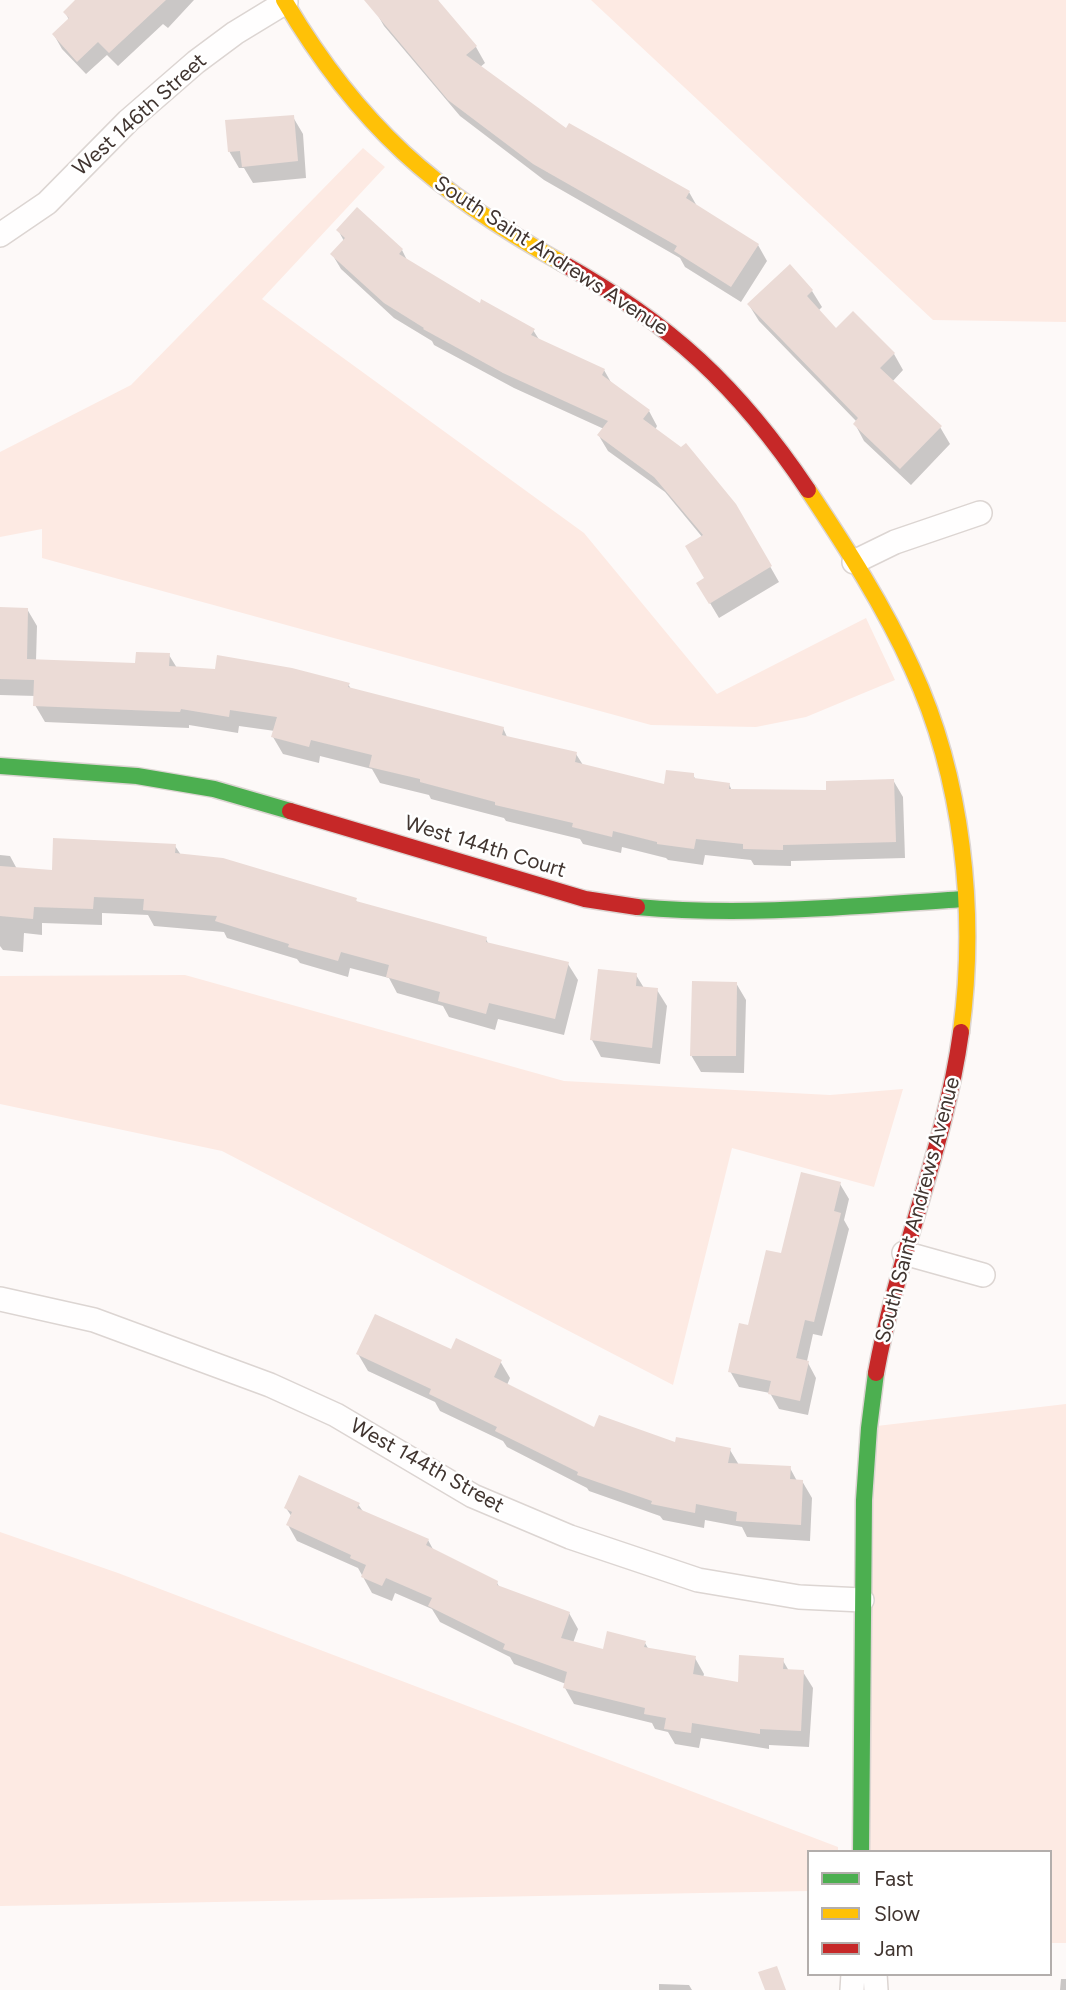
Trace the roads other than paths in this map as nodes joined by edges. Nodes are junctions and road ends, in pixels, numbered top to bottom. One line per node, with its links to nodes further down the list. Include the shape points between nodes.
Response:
1 (285, 1): 2 (street, West 146th Street, via 196,62 128,121 47,203); 4 (street, South Saint Andrews Avenue, via 330,75 402,154 463,203 632,304 697,356 780,452)
2 (0, 235)
3 (980, 513): 4 (street, via 895,542)
4 (853, 562): 6 (street, South Saint Andrews Avenue, via 904,651 939,736 959,832)
5 (0, 766): 6 (street, West 144th Court, via 137,776 214,789 625,907 746,912)
6 (964, 899): 7 (street, South Saint Andrews Avenue, via 964,990 956,1067)
7 (904, 1253): 8 (street); 10 (street, South Saint Andrews Avenue, via 868,1427)
8 (983, 1275)
9 (0, 1299): 10 (street, West 144th Street, via 94,1320 270,1385 336,1415 473,1496 570,1537 698,1580 799,1597)
10 (862, 1600): 11 (street, South Saint Andrews Avenue)
11 (861, 1850)

